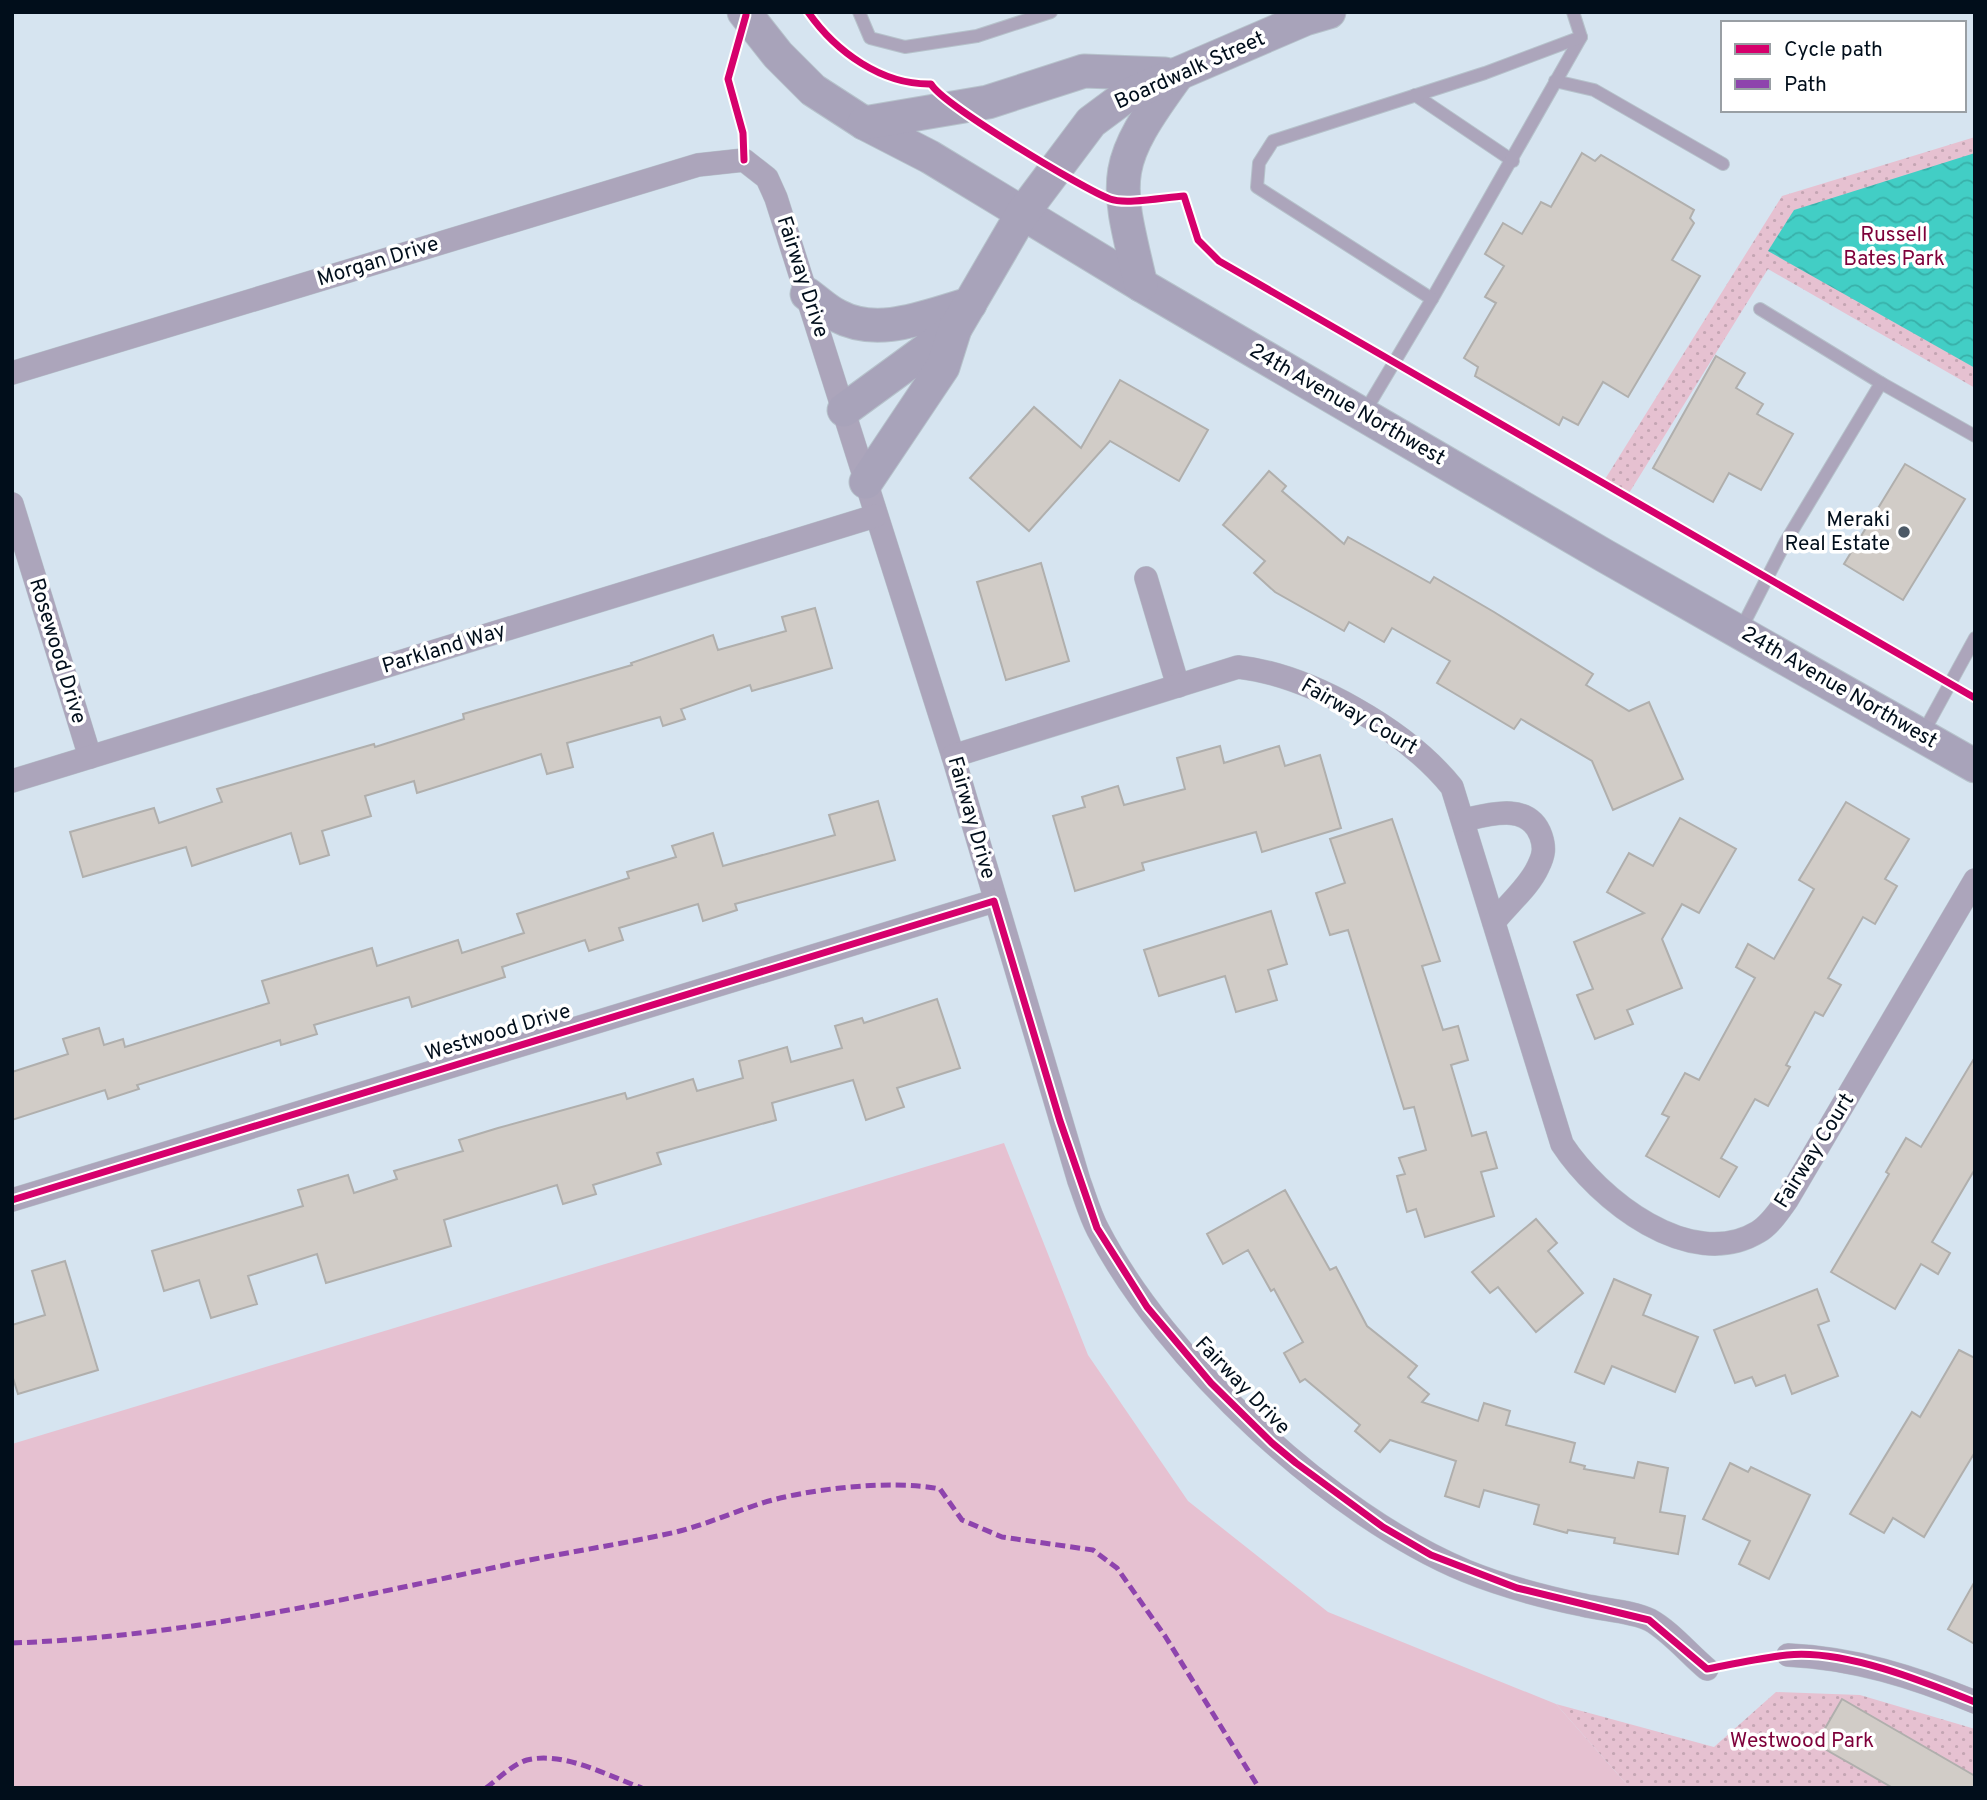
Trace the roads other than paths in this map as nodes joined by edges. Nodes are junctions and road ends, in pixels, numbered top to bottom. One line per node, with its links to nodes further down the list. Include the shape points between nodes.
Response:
1 (744, 12): 10 (street, 24th Avenue Northwest, via 814,90)
2 (859, 12): 3 (lane, via 870,38 905,47 977,36)
3 (1051, 12)
4 (1573, 12): 6 (lane)
5 (1312, 15): 7 (street, Boardwalk Street)
6 (1581, 37): 8 (lane); 9 (lane)
7 (1178, 74): 10 (street, via 1084,71 988,102); 14 (street, Boardwalk Street, via 1106,109); 15 (street, via 1140,127 1124,165 1122,204)
8 (1555, 81): 12 (lane); 13 (lane, via 1594,90)
9 (1415, 95): 12 (lane); 17 (lane, via 1273,141 1259,163 1257,187)
10 (864, 122): 14 (street, 24th Avenue Northwest)
11 (744, 160): 16 (street, Fairway Drive, via 767,178); 20 (street, Morgan Drive, via 698,165)
12 (1513, 160): 17 (lane)
13 (1723, 164)
14 (1021, 214): 15 (street, 24th Avenue Northwest); 19 (street, Boardwalk Street)
15 (1141, 285): 23 (street, 24th Avenue Northwest)
16 (807, 294): 19 (street, via 838,317 874,326); 22 (street, Fairway Drive)
17 (1432, 299): 23 (lane)
18 (1760, 309): 21 (lane)
19 (962, 316): 22 (street); 25 (street, via 943,367)
20 (12, 373)
21 (1881, 383): 24 (lane); 29 (lane, via 1786,541)
22 (844, 410): 25 (street, Fairway Drive)
23 (1364, 414): 29 (street, 24th Avenue Northwest)
24 (1975, 436)
25 (866, 482): 27 (street, Fairway Drive)
26 (12, 504): 34 (street, Rosewood Drive)
27 (875, 516): 33 (street, Fairway Drive); 34 (street, Parkland Way)
28 (1146, 578): 31 (street)
29 (1740, 631): 32 (street, 24th Avenue Northwest)
30 (1975, 638): 32 (lane)
31 (1178, 686): 33 (street, Fairway Court); 37 (street, Fairway Court, via 1238,667 1306,683 1422,753 1452,787)
32 (1921, 735): 35 (street, 24th Avenue Northwest)
33 (953, 756): 39 (street, Fairway Drive)
34 (90, 758): 36 (street, Parkland Way)
35 (1975, 766)
36 (12, 781)
37 (1464, 820): 40 (street, Fairway Court); 40 (street, via 1516,813 1531,821 1545,850 1537,870)
38 (1975, 880): 40 (street, Fairway Court, via 1787,1200 1759,1232 1713,1244 1667,1234 1616,1203 1576,1167 1562,1144)
39 (994, 901): 41 (street, Westwood Drive); 43 (street, Fairway Drive, via 1097,1228 1147,1307 1211,1383 1296,1463 1383,1527 1431,1555 1517,1588 1650,1620)
40 (1494, 922)
41 (12, 1200)
42 (1788, 1655): 44 (street, via 1875,1667)
43 (1707, 1669)
44 (1975, 1702)

